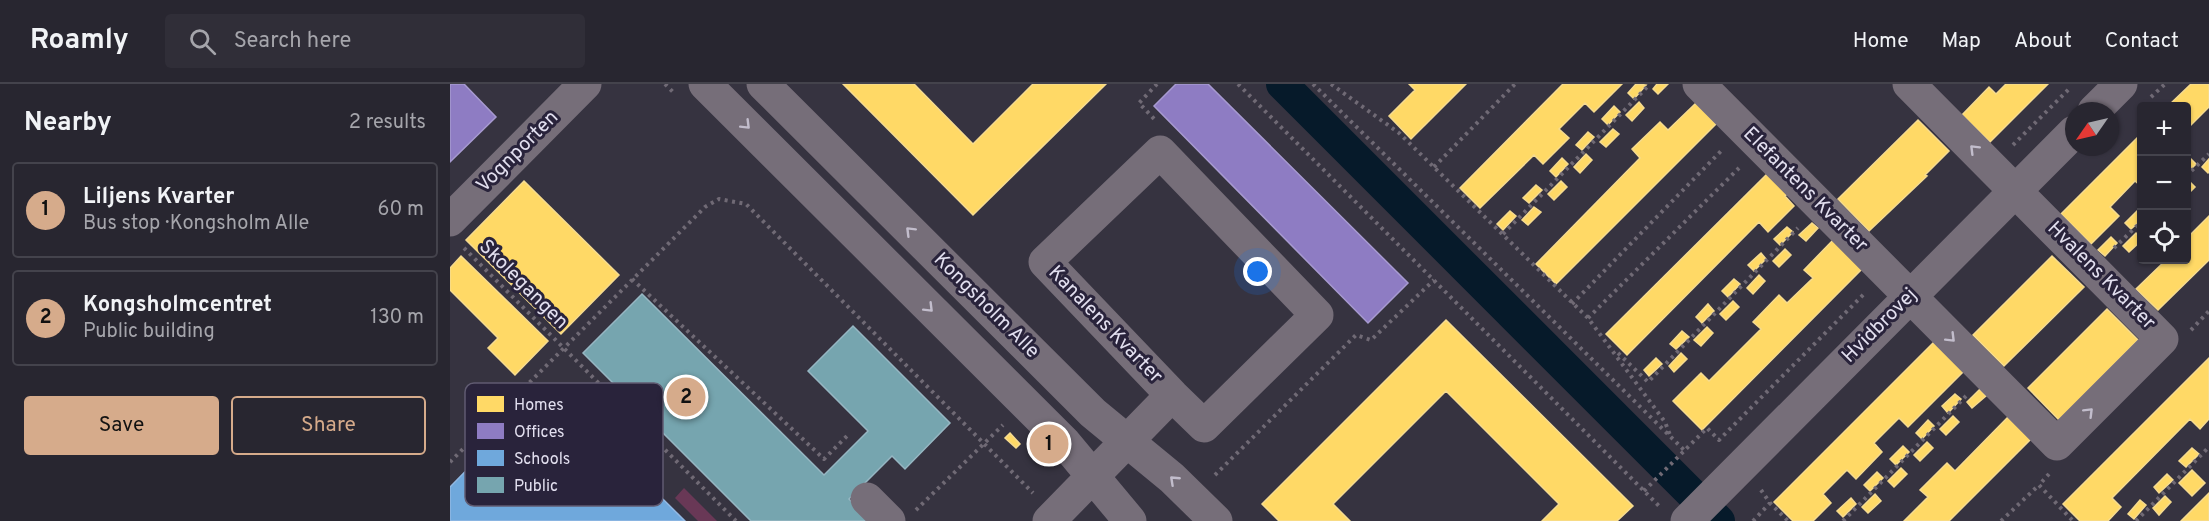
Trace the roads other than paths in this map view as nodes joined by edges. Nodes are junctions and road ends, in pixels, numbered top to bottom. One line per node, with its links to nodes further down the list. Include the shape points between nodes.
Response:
1 (585, 84): 10 (street, Vognporten)
2 (705, 84): 14 (street, one-way to 14, via 1065,443)
3 (763, 84): 13 (street, Kongsholm Alle, one-way to 3, via 1093,413)
4 (1699, 84): 11 (street, Elefantens Kvarter)
5 (1909, 84): 9 (street, one-way to 5)
6 (2121, 84): 7 (street)
7 (2103, 102)
8 (2065, 141): 9 (street, Hvidbrovej)
9 (2015, 191): 11 (street, Hvidbrovej); 11 (street, Hvalens Kvarter, one-way to 9, via 2057,444 2163,339)
10 (456, 233)
11 (1910, 296): 15 (street, Hvidbrovej, via 1735,471)
12 (1172, 395): 12 (street, Kanalens Kvarter, via 1204,426 1317,315 1160,152 1045,262); 13 (street, Kanalens Kvarter)
13 (1128, 441): 14 (street, Kanalens Kvarter); 18 (street, Kongsholm Alle, one-way to 13)
14 (1093, 476): 16 (street, Kanalens Kvarter); 17 (street)
15 (1677, 517)
16 (1052, 518)
17 (1130, 521)
18 (1216, 521)

